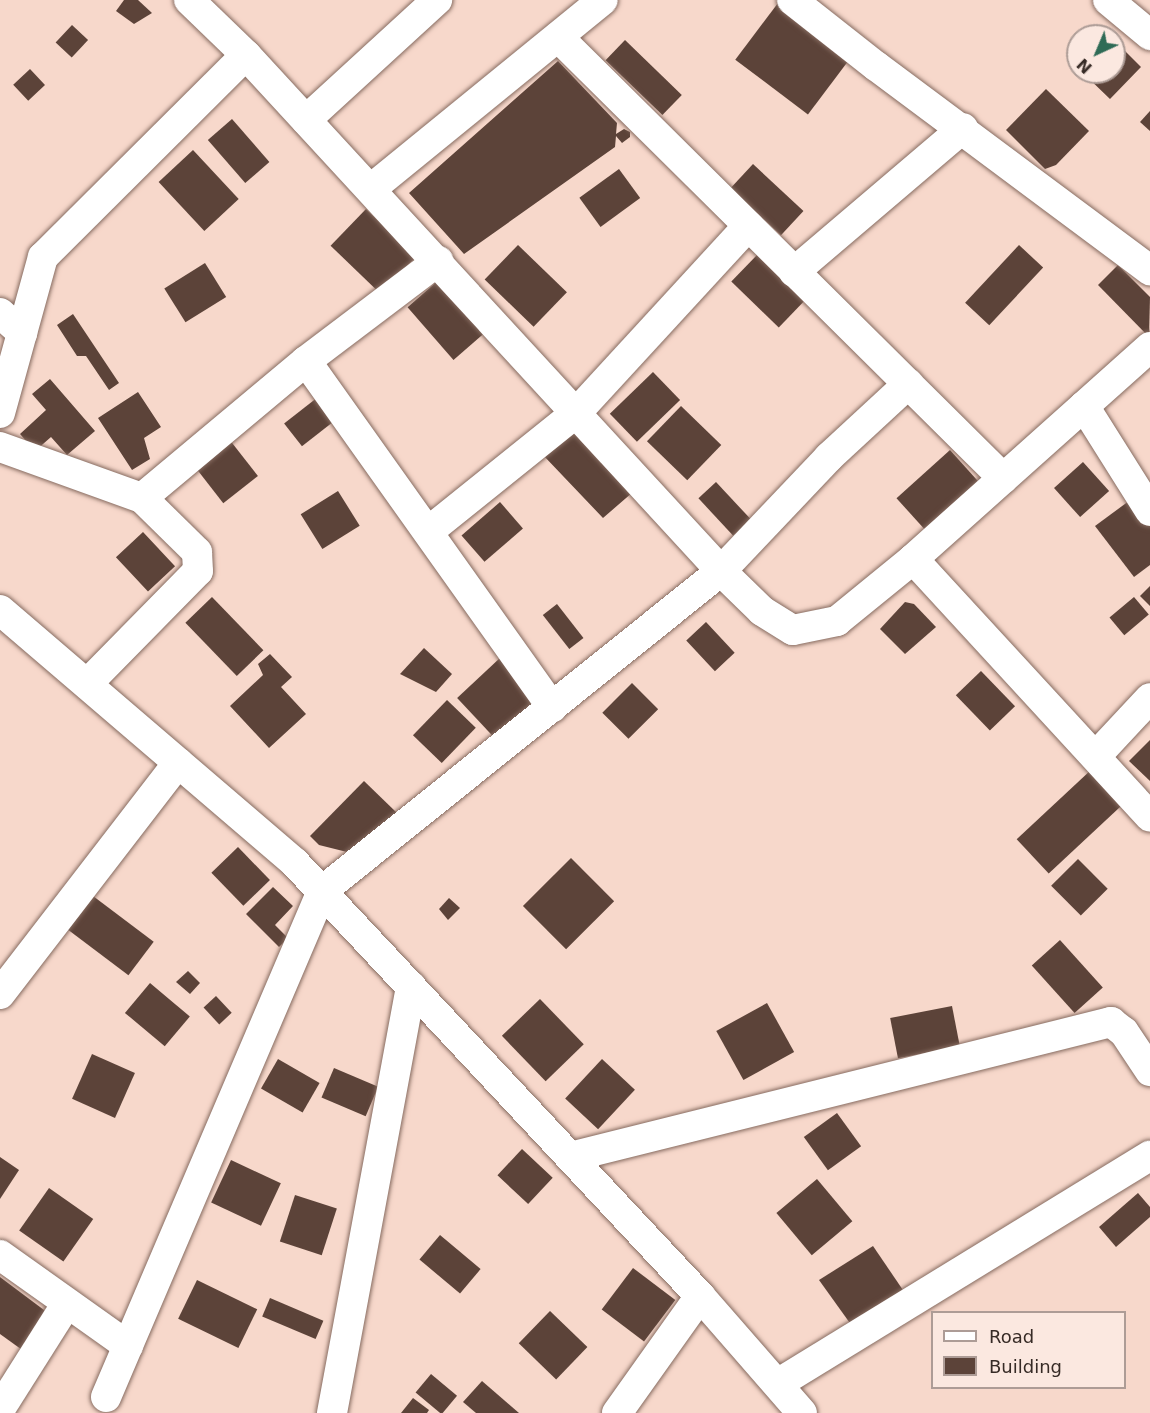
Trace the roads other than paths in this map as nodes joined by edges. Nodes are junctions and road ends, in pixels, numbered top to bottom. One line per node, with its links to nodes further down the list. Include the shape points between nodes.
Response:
1 (189, 0): 8 (street)
2 (437, 0): 9 (street)
3 (603, 0): 7 (street)
4 (792, 0): 10 (street)
5 (1108, 0): 6 (street)
6 (1150, 35)
7 (558, 37): 11 (street); 12 (street)
8 (246, 55): 9 (street); 17 (street, via 42,256)
9 (306, 120): 11 (street)
10 (963, 128): 14 (street); 15 (street)
11 (370, 189): 13 (street)
12 (748, 226): 15 (street); 22 (street)
13 (438, 261): 19 (street); 22 (street)
14 (1150, 270)
15 (794, 272): 20 (street)
16 (0, 313): 17 (street)
17 (22, 333): 23 (street)
18 (1150, 347): 21 (street)
19 (306, 361): 26 (street); 28 (street)
20 (908, 384): 25 (street); 30 (street, via 829,456)
21 (1084, 406): 25 (street); 27 (street)
22 (578, 412): 28 (street); 30 (street)
23 (0, 413)
24 (0, 447): 26 (street)
25 (1003, 478): 29 (street)
26 (142, 498): 32 (street, via 197,552 198,571)
27 (1150, 511)
28 (429, 531): 34 (street)
29 (913, 559): 30 (street, via 837,621 793,630 762,611); 35 (street)
30 (721, 571): 34 (street)
31 (0, 610): 32 (street)
32 (87, 684): 36 (street)
33 (1150, 698): 35 (street)
34 (552, 707): 38 (street)
35 (1096, 756): 37 (street)
36 (178, 763): 38 (street); 40 (street)
37 (1150, 817)
38 (322, 891): 39 (street); 47 (street)
39 (411, 986): 43 (street); 51 (street)
40 (0, 994)
41 (1150, 1071): 43 (street, via 1125,1032 1111,1022)
42 (1150, 1156): 48 (street)
43 (570, 1157): 45 (street)
44 (0, 1255): 46 (street)
45 (700, 1296): 48 (street); 52 (street)
46 (67, 1303): 47 (street); 50 (street)
47 (128, 1346): 49 (street)
48 (779, 1383): 53 (street)
49 (106, 1397)
50 (0, 1409)
51 (333, 1413)
52 (617, 1413)
53 (802, 1413)

